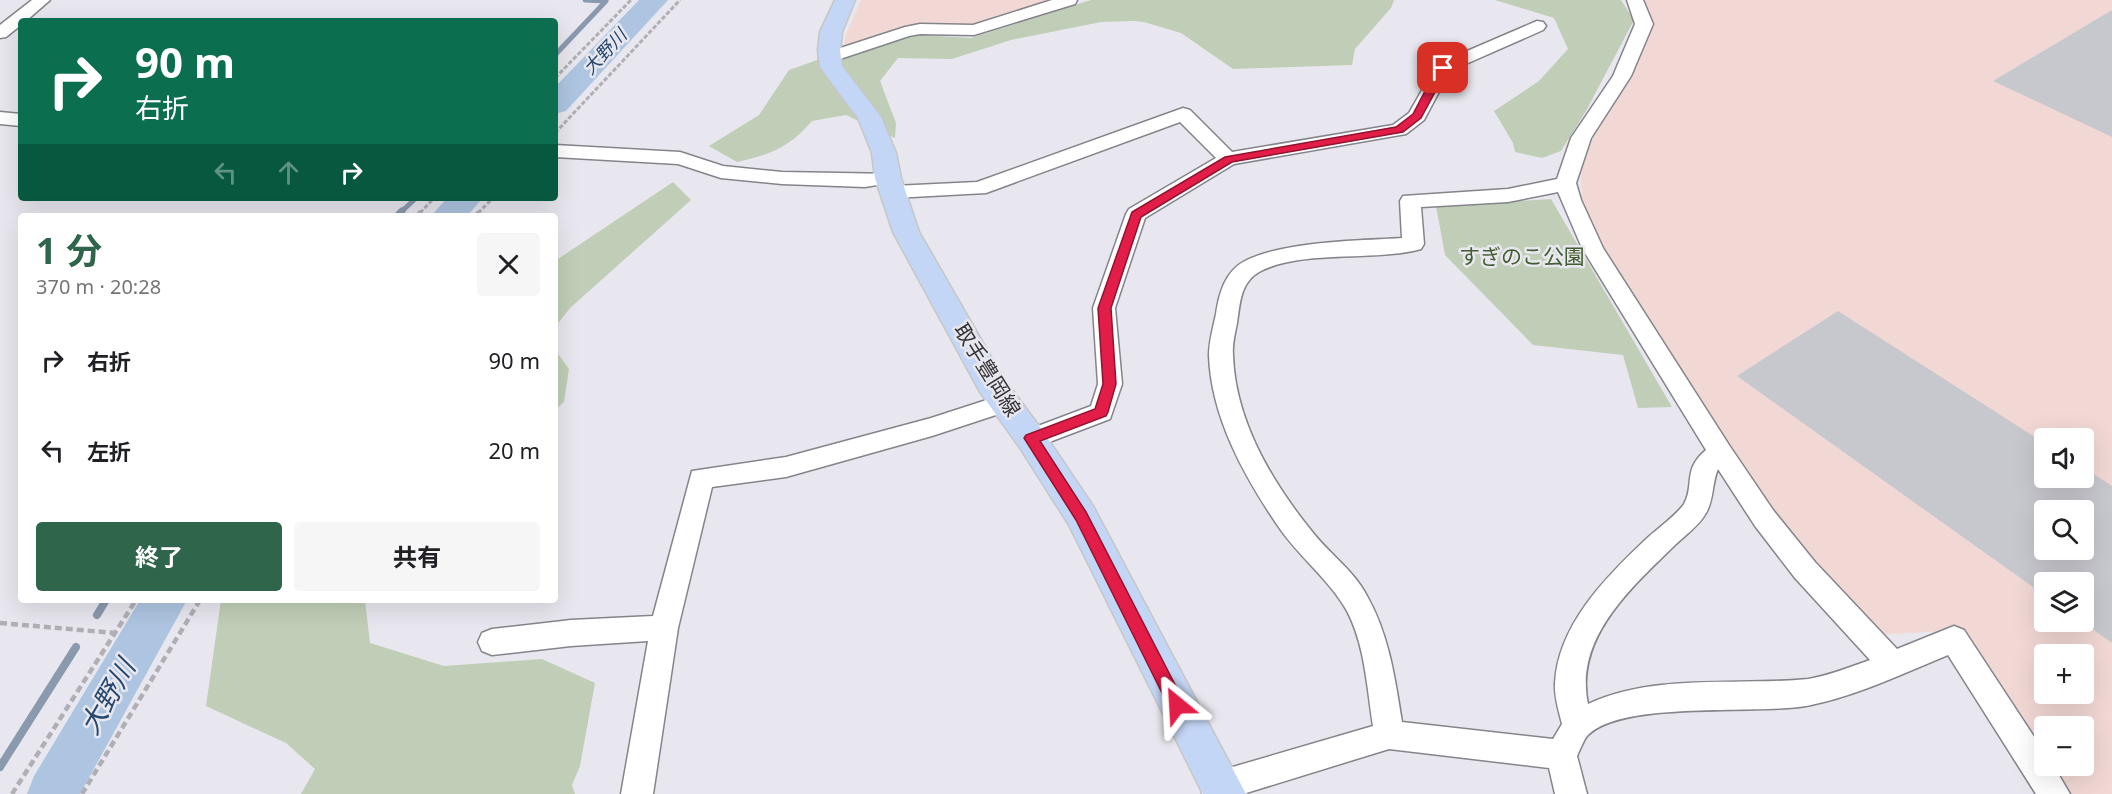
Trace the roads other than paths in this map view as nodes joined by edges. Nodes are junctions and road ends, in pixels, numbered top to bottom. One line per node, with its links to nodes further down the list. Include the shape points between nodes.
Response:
1 (42, 0): 5 (street)
2 (845, 0): 9 (main road, via 833,20)
3 (1070, 0): 9 (street, via 974,30 905,32)
4 (1635, 0): 14 (street, via 1644,24 1622,76 1581,138)
5 (19, 18)
6 (18, 19): 8 (street)
7 (1537, 26): 13 (street, via 1443,68 1417,116 1399,130)
8 (0, 33)
9 (828, 58): 15 (main road, 取手豊岡線, via 869,117 884,153)
10 (0, 118): 11 (street)
11 (18, 120)
12 (558, 151): 15 (street, via 680,158 721,172)
13 (1228, 159): 15 (street, via 1183,114 980,188); 17 (street, via 1136,214 1104,308 1110,384 1101,412)
14 (1566, 183): 18 (street, via 1593,248); 23 (street, via 1495,199 1410,201 1413,244 1263,261 1241,273 1230,298 1221,354 1222,375 1233,415 1269,492 1356,602 1370,632 1380,672)
15 (891, 185): 16 (main road, 取手豊岡線, via 906,232)
16 (1005, 403): 17 (main road, 取手豊岡線); 19 (street, via 786,467 701,478)
17 (1031, 438): 25 (main road, 取手豊岡線, via 1081,516)
18 (1720, 452): 21 (street, via 1805,570); 22 (street, via 1705,465 1696,508 1640,562 1595,614 1575,651 1569,685)
19 (664, 628): 20 (street); 26 (street)
20 (492, 642)
21 (1893, 665): 22 (street, via 1810,692 1631,704 1600,713); 28 (street, via 1954,639)
22 (1576, 726): 24 (street)
23 (1389, 735): 24 (street); 25 (street)
24 (1561, 755): 27 (street)
25 (1221, 791)
26 (638, 794)
27 (1571, 794)
28 (2054, 794)

